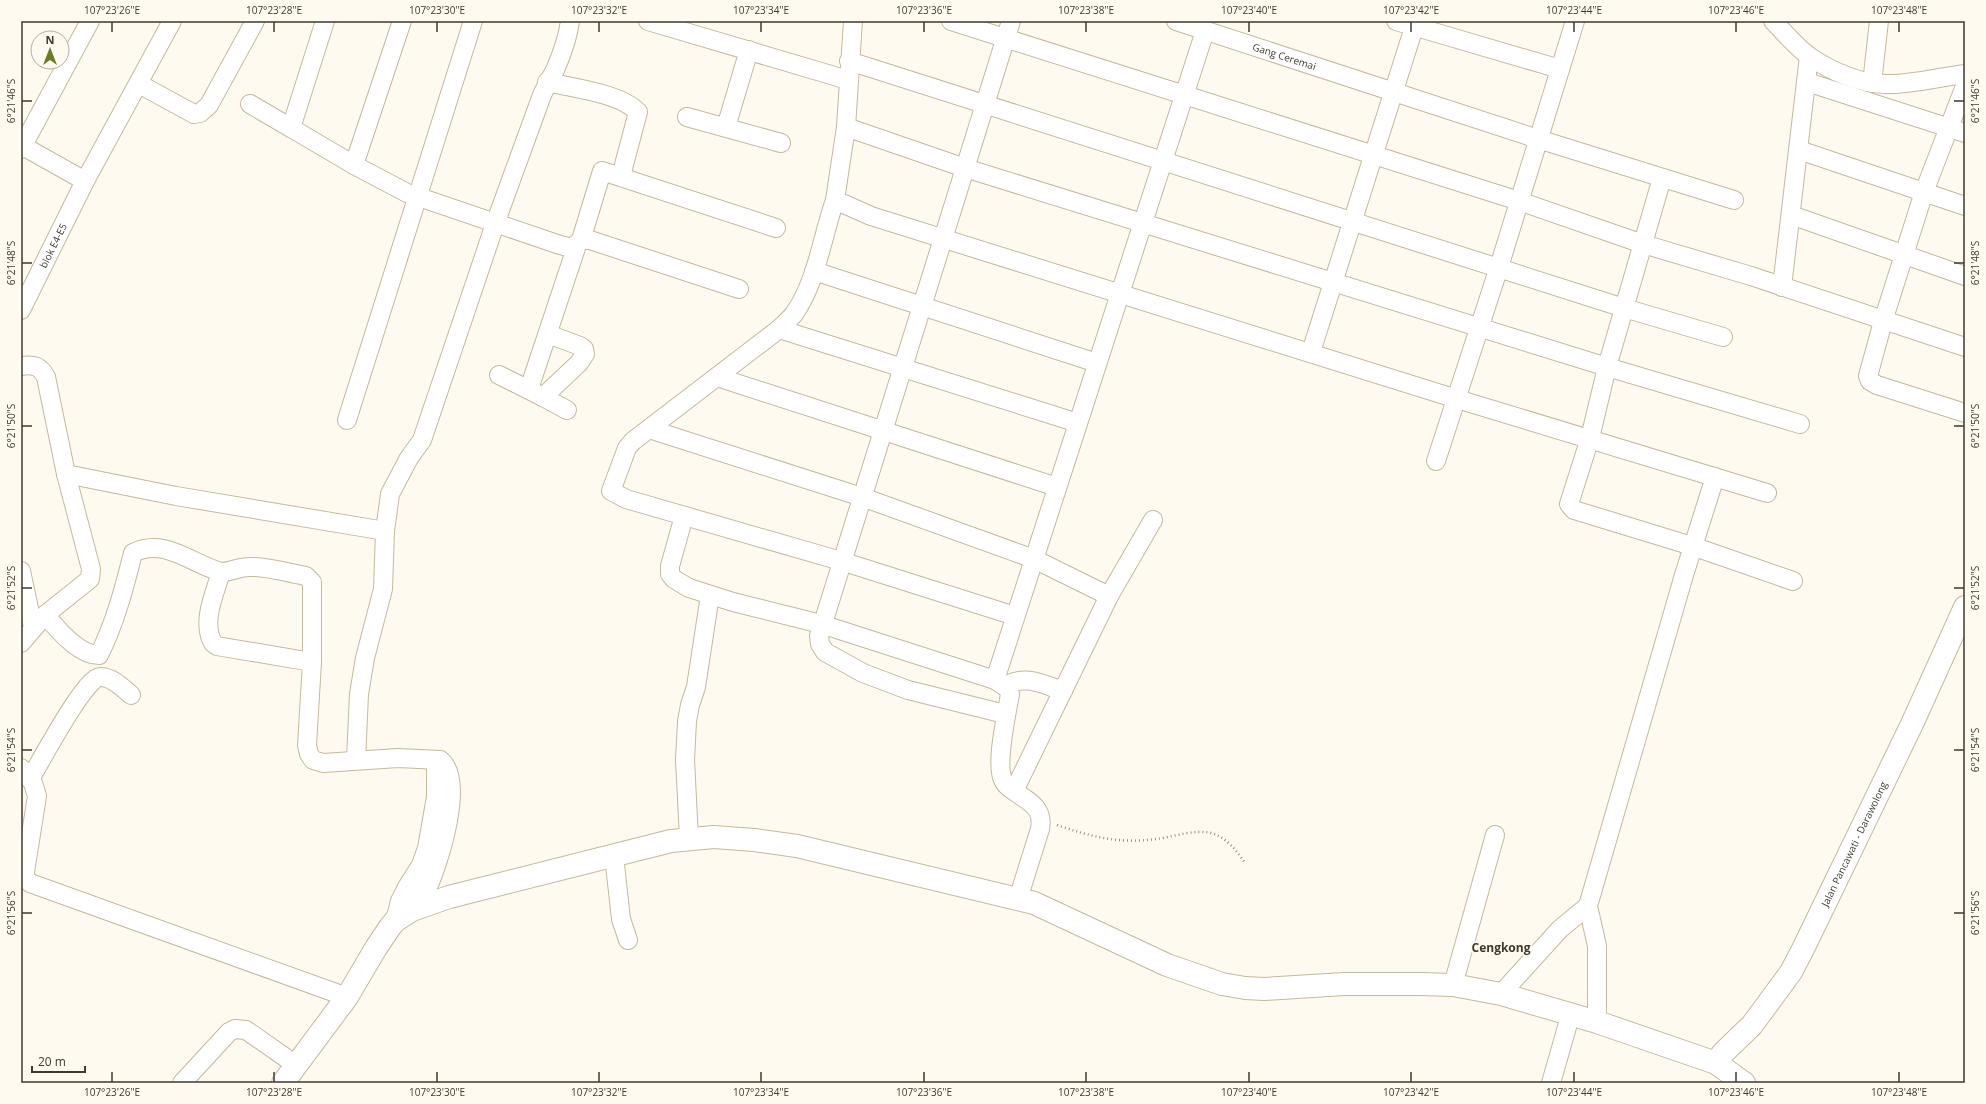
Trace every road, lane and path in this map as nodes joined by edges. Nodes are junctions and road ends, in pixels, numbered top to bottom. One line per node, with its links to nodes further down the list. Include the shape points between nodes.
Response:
1 (90, 21): 41 (street)
2 (172, 21): 28 (street, blok E4-E5)
3 (255, 21): 28 (street, via 209,105 200,113 194,114)
4 (325, 21): 37 (street)
5 (402, 21): 45 (street)
6 (474, 21): 51 (street)
7 (570, 21): 25 (street, via 568,35 555,71)
8 (648, 21): 19 (street)
9 (853, 21): 21 (street)
10 (951, 21): 17 (street)
11 (1396, 21): 16 (street)
12 (1575, 21): 22 (street)
13 (1772, 21): 20 (street)
14 (1879, 21): 27 (street)
15 (1179, 22): 18 (street, Gang Ceremai)
16 (1415, 24): 22 (street); 30 (street)
17 (1009, 29): 31 (street); 33 (street)
18 (1205, 31): 30 (street, Gang Ceremai); 31 (street)
19 (749, 50): 24 (street); 35 (street)
20 (1809, 56): 26 (street); 27 (street, via 1837,73)
21 (849, 61): 24 (street); 33 (street)
22 (1560, 69): 39 (street)
23 (1965, 74): 27 (street, via 1893,84)
24 (848, 80): 36 (street)
25 (547, 82): 47 (street, via 615,98 638,112); 59 (street)
26 (1807, 82): 38 (street); 42 (street)
27 (1872, 82)
28 (139, 84): 49 (street, blok E4-E5)
29 (1965, 86): 38 (street)
30 (1394, 91): 39 (street, Gang Ceremai); 43 (street)
31 (1184, 95): 43 (street); 44 (street)
32 (250, 104): 37 (street)
33 (986, 104): 44 (street); 46 (street)
34 (687, 117): 35 (street)
35 (726, 127): 40 (street)
36 (846, 127): 46 (street); 52 (street)
37 (291, 128): 45 (street)
38 (1957, 130): 50 (street)
39 (1538, 140): 48 (street, Gang Ceremai); 54 (street)
40 (781, 143)
41 (22, 147): 49 (street)
42 (1799, 150): 50 (street); 56 (street)
43 (1373, 155): 54 (street); 57 (street)
44 (1163, 160): 57 (street); 58 (street)
45 (354, 165): 51 (street)
46 (965, 168): 58 (street); 61 (street)
47 (621, 176): 60 (street); 62 (street, via 602,171)
48 (1662, 178): 53 (street, Gang Ceremai); 63 (street)
49 (85, 181): 74 (street, blok E4-E5)
50 (1924, 192): 55 (street); 64 (street)
51 (419, 197): 59 (street); 92 (street)
52 (835, 200): 61 (street, via 872,216); 66 (street)
53 (1734, 200)
54 (1519, 202): 63 (street); 65 (street)
55 (1965, 206)
56 (1790, 215): 64 (street); 69 (street)
57 (1353, 220): 65 (street); 68 (street)
58 (1143, 223): 68 (street); 71 (street)
59 (495, 224): 62 (street, via 572,248); 106 (street, via 422,440 409,458 390,494)
60 (776, 228)
61 (943, 238): 71 (street); 72 (street)
62 (579, 242): 70 (street, via 590,240); 78 (street)
63 (1643, 244): 69 (street); 73 (street)
64 (1905, 254): 67 (street); 75 (street)
65 (1499, 267): 73 (street); 76 (street)
66 (814, 271): 72 (street); 77 (street, via 800,305)
67 (1965, 276)
68 (1334, 281): 76 (street); 81 (street)
69 (1775, 284): 75 (street)
70 (739, 289)
71 (1120, 293): 81 (street); 82 (street)
72 (922, 307): 82 (street); 85 (street)
73 (1624, 308): 79 (street); 84 (street)
74 (21, 310)
75 (1884, 318): 80 (street); 91 (street, via 1868,376 1870,381)
76 (1478, 327): 84 (street); 89 (street)
77 (779, 329): 85 (street); 87 (street)
78 (548, 334): 88 (street); 88 (street, via 580,346 586,354 579,363)
79 (1723, 336)
80 (1965, 347)
81 (1311, 352): 89 (street)
82 (1098, 363): 93 (street)
83 (21, 366): 99 (street, via 37,366 46,377)
84 (1607, 367): 94 (street); 97 (street)
85 (902, 368): 93 (street); 96 (street)
86 (499, 375): 88 (street)
87 (717, 377): 95 (street); 96 (street)
88 (536, 393): 90 (street)
89 (1457, 399): 97 (street); 98 (street)
90 (567, 410)
91 (1965, 413)
92 (347, 420)
93 (1078, 423): 101 (street)
94 (1800, 424)
95 (649, 429): 103 (street); 104 (street, via 627,448 611,491 626,499)
96 (882, 431): 101 (street); 103 (street)
97 (1590, 438): 100 (street); 107 (street, via 1570,499 1571,508)
98 (1436, 461)
99 (66, 474): 106 (street, via 176,496); 117 (street, via 91,574 90,579)
100 (1715, 476): 102 (street); 107 (street)
101 (1057, 487): 108 (street)
102 (1767, 493)
103 (862, 497): 108 (street); 109 (street)
104 (684, 516): 109 (street); 113 (street, via 670,574 689,588)
105 (1153, 520): 114 (street)
106 (385, 531): 127 (street, via 383,589 365,658 359,694)
107 (1692, 546): 112 (street); 136 (street)
108 (1034, 559): 114 (street); 116 (street)
109 (841, 561): 116 (street); 118 (street)
110 (21, 571): 117 (street)
111 (221, 572): 120 (street, via 178,552 157,548 141,549 133,553 122,599 108,636 99,655); 121 (street, via 251,566 310,579); 121 (street, via 209,616 208,632 213,643 217,646)
112 (1793, 581)
113 (710, 595): 118 (street); 132 (street, via 696,687 687,721)
114 (1109, 596): 124 (street)
115 (1965, 607): 144 (street, Jalan Pancawati - Darawolong, via 1912,724 1803,949 1790,972 1752,1025)
116 (1015, 616): 123 (street)
117 (39, 621): 119 (street); 120 (street)
118 (821, 624): 123 (street); 126 (street, via 818,636 825,652 863,673 908,690)
119 (21, 643)
120 (91, 655): 122 (street)
121 (312, 662): 127 (street, via 308,754 313,760 323,763)
122 (96, 677): 125 (street, via 107,678); 128 (street)
123 (1000, 683): 124 (street, via 1022,679); 126 (street, via 1010,694)
124 (1063, 691): 129 (street)
125 (131, 695)
126 (1005, 714): 129 (street, via 1001,772 1007,786)
127 (356, 760): 137 (street, via 440,760 436,767 440,855 428,889)
128 (25, 773): 141 (street, via 38,796 25,872 30,883)
129 (1014, 791): 130 (street, via 1035,806)
130 (1042, 819): 134 (path, via 1088,836 1114,840 1155,840 1187,833 1211,833 1234,848); 135 (street)
131 (1495, 835): 139 (street)
132 (689, 838): 133 (street); 135 (street, via 730,838 797,846)
133 (614, 856): 137 (street, via 450,897); 138 (street, via 621,919)
134 (1245, 863)
135 (1018, 899): 139 (street, via 1046,908 1167,965 1222,984 1264,989 1344,984)
136 (1588, 906): 140 (street, via 1560,929); 143 (street, via 1597,946)
137 (404, 916): 141 (street, via 376,948)
138 (628, 940)
139 (1453, 985): 140 (street)
140 (1501, 994): 142 (street)
141 (347, 997): 145 (street)
142 (1571, 1013): 143 (street); 148 (street)
143 (1597, 1022): 144 (street)
144 (1716, 1063): 149 (street)
145 (296, 1065): 146 (street, via 246,1030 235,1029 229,1032); 147 (street)
146 (182, 1083)
147 (283, 1083)
148 (1551, 1083)
149 (1744, 1083)

